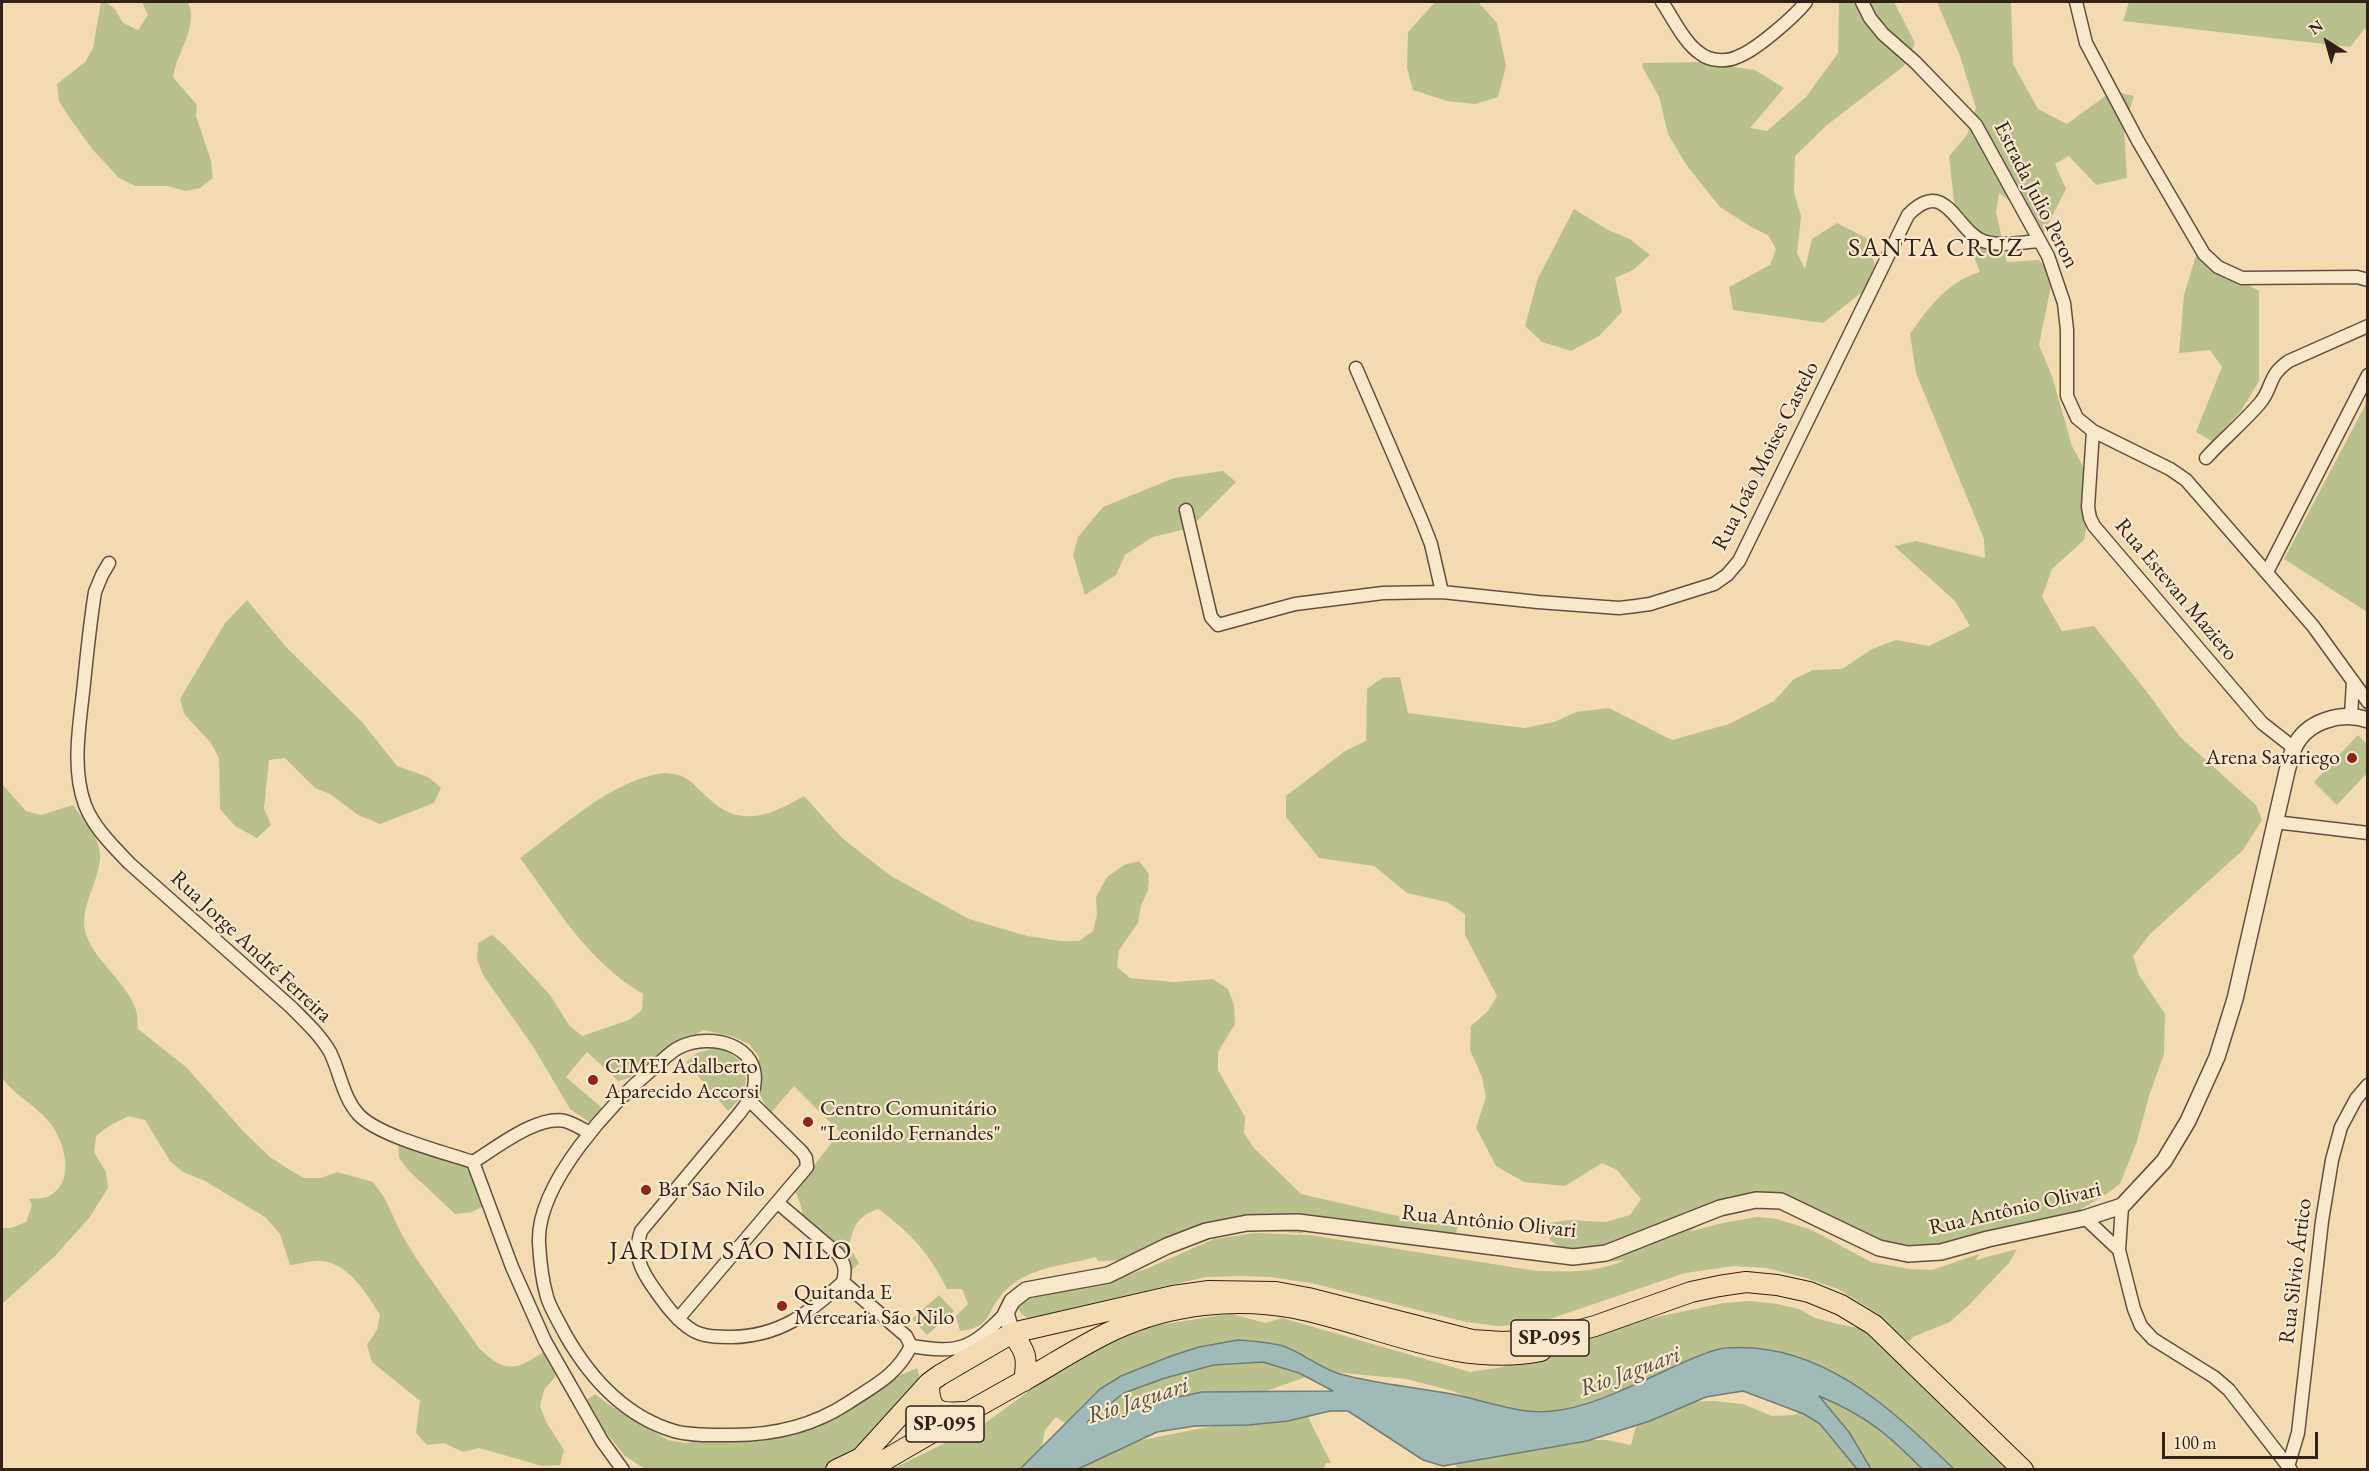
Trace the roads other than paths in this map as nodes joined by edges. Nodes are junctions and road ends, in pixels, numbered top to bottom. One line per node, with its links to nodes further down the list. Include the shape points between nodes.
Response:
1 (1662, 2): 2 (street, via 1701,55 1718,60 1737,58 1754,47)
2 (1806, 2)
3 (1862, 2): 5 (street, Estrada Julio Peron, via 1883,34 1976,125)
4 (2076, 2): 6 (street, via 2086,43 2204,254 2218,267 2242,278)
5 (2040, 241): 10 (street, Estrada Julio Peron, via 2064,303 2067,396 2077,418); 15 (street, Rua João Moises Castelo, via 1982,240 1940,202 1929,201 1913,210 1739,561 1714,584 1650,604 1619,608)
6 (2367, 280)
7 (2367, 326): 11 (street, via 2278,368 2262,401)
8 (1356, 368): 15 (street, via 1431,544)
9 (2367, 375): 14 (street)
10 (2093, 431): 14 (street, Estrada Julio Peron, via 2186,480); 20 (street, Rua Estevan Maziero, via 2088,507 2094,526 2262,723)
11 (2206, 458)
12 (1186, 510): 15 (street, Rua João Moises Castelo, via 1214,622 1223,625 1281,607 1361,595)
13 (109, 563): 26 (street, Rua Jorge André Ferreira, via 95,592 78,734 80,788 97,826 129,863 313,1030 330,1054 358,1115 382,1131)
14 (2267, 572): 16 (street, Estrada Julio Peron)
15 (1442, 592)
16 (2360, 686): 17 (street, Estrada Julio Peron); 18 (street)
17 (2367, 702)
18 (2351, 716): 19 (street, Rua Antônio Olivari); 20 (street, Rua Antônio Olivari, via 2334,717 2316,725)
19 (2367, 720)
20 (2294, 748): 21 (street, Rua Antônio Olivari)
21 (2275, 822): 22 (street); 28 (street, Rua Antônio Olivari, via 2235,999 2217,1057 2188,1121 2164,1161)
22 (2367, 833)
23 (2367, 1085): 42 (street, Rua Silvio Ártico, via 2342,1127 2332,1160 2298,1433)
24 (749, 1100): 25 (street, via 755,1076 742,1051 727,1042 690,1043 679,1047 649,1072); 27 (street, via 807,1158 804,1172); 33 (street, via 649,1219 636,1245 644,1273)
25 (590, 1133): 26 (street, via 566,1121 550,1120); 36 (street, via 552,1188 539,1240 548,1299)
26 (473, 1162): 37 (street, via 512,1267)
27 (778, 1203): 31 (street, via 838,1254 846,1271); 33 (street)
28 (2122, 1206): 29 (street, Rua Antônio Olivari); 30 (street)
29 (2085, 1218): 30 (street); 32 (street, Rua Antônio Olivari, via 1941,1252 1908,1254 1879,1248 1781,1201 1756,1200 1720,1208 1606,1253 1573,1257 1298,1222 1247,1223 1206,1231 1108,1275 1026,1290 1012,1301)
30 (2119, 1250): 42 (street, via 2141,1326 2153,1339 2229,1390)
31 (843, 1282): 33 (street, via 789,1325 759,1335 701,1334); 35 (street, via 906,1336)
32 (1006, 1313): 34 (street); 35 (street, via 988,1332 954,1350)
33 (678, 1319)
34 (1012, 1333): 38 (main road, via 1025,1351); 39 (main road, SP-095); 48 (main road, SP-095, via 1173,1296 1245,1290 1308,1298 1472,1340 1503,1342 1547,1339 1719,1286 1746,1282 1777,1285 1841,1305 1874,1325)
35 (910, 1346): 36 (street, via 892,1374 839,1409 786,1431 759,1435 675,1431 643,1418 617,1401)
36 (580, 1357): 37 (street)
37 (567, 1380): 41 (street)
38 (1024, 1381): 40 (main road, SP-095); 47 (main road, SP-095, via 1117,1329 1152,1315 1195,1307 1238,1303 1293,1308 1463,1353 1497,1356 1565,1347 1700,1302 1733,1296 1773,1296 1811,1304 1870,1335)
39 (929, 1383): 40 (main road, via 929,1396 937,1410 945,1414); 45 (main road, SP-095, via 861,1458)
40 (965, 1412): 46 (main road, SP-095)
41 (610, 1455): 43 (street); 44 (street)
42 (2289, 1468)
43 (609, 1470)
44 (622, 1470)
45 (836, 1470)
46 (868, 1470)
47 (2006, 1470)
48 (2023, 1470)

